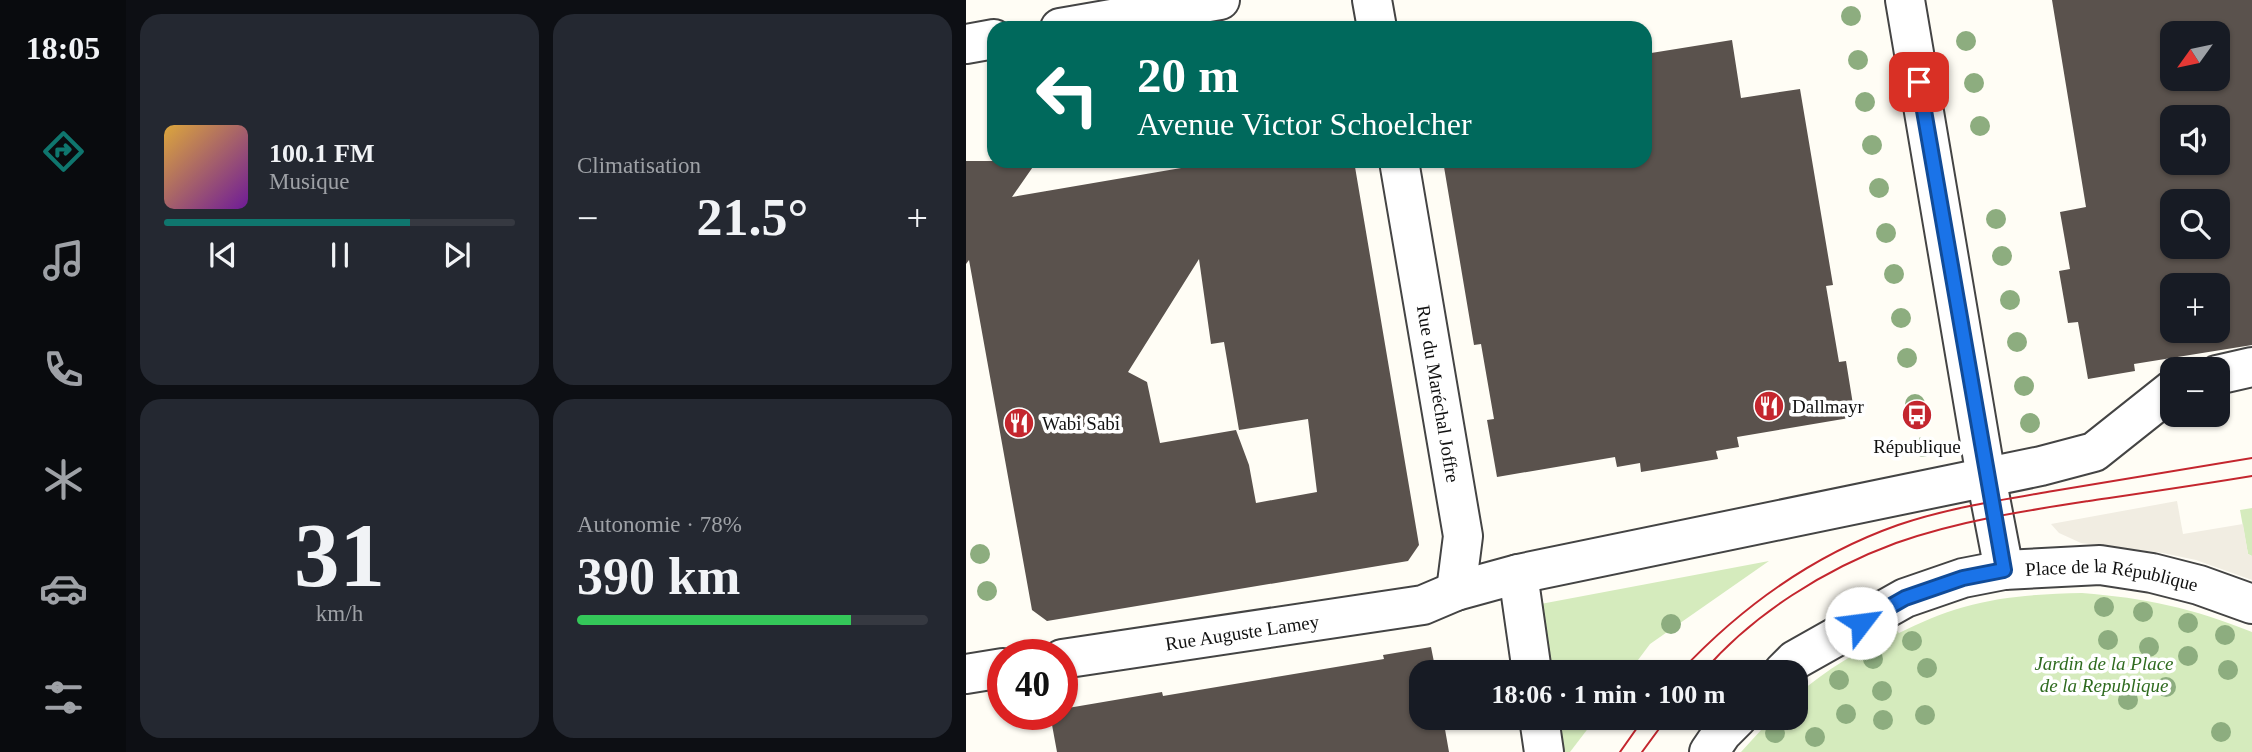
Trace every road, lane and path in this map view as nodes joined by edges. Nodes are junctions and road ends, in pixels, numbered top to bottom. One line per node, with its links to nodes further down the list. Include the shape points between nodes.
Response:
1 (1220, 0): 4 (street)
2 (1372, 0): 5 (street)
3 (1905, 0): 12 (street)
4 (1100, 21)
5 (1376, 21)
6 (987, 41): 7 (street)
7 (966, 44)
8 (1400, 168): 15 (street, Rue du Maréchal Joffre, via 1463,536)
9 (2252, 368): 10 (street)
10 (2230, 372)
11 (2160, 400): 12 (street, Rue Auguste Lamey, via 2094,452)
12 (1986, 477): 13 (street); 14 (street, Rue Auguste Lamey)
13 (2004, 570): 16 (street, Place de la République, via 2100,565 2199,584); 19 (street, Place de la République, via 1905,598)
14 (1518, 574): 15 (street, Rue Auguste Lamey); 18 (street)
15 (1440, 598): 17 (street, Rue Auguste Lamey)
16 (2252, 604)
17 (1078, 656)
18 (1530, 660)
19 (1796, 660)
20 (987, 671): 21 (street)
21 (966, 674)
22 (1541, 730): 24 (street)
23 (1725, 730): 25 (street)
24 (1544, 752)
25 (1709, 752)

